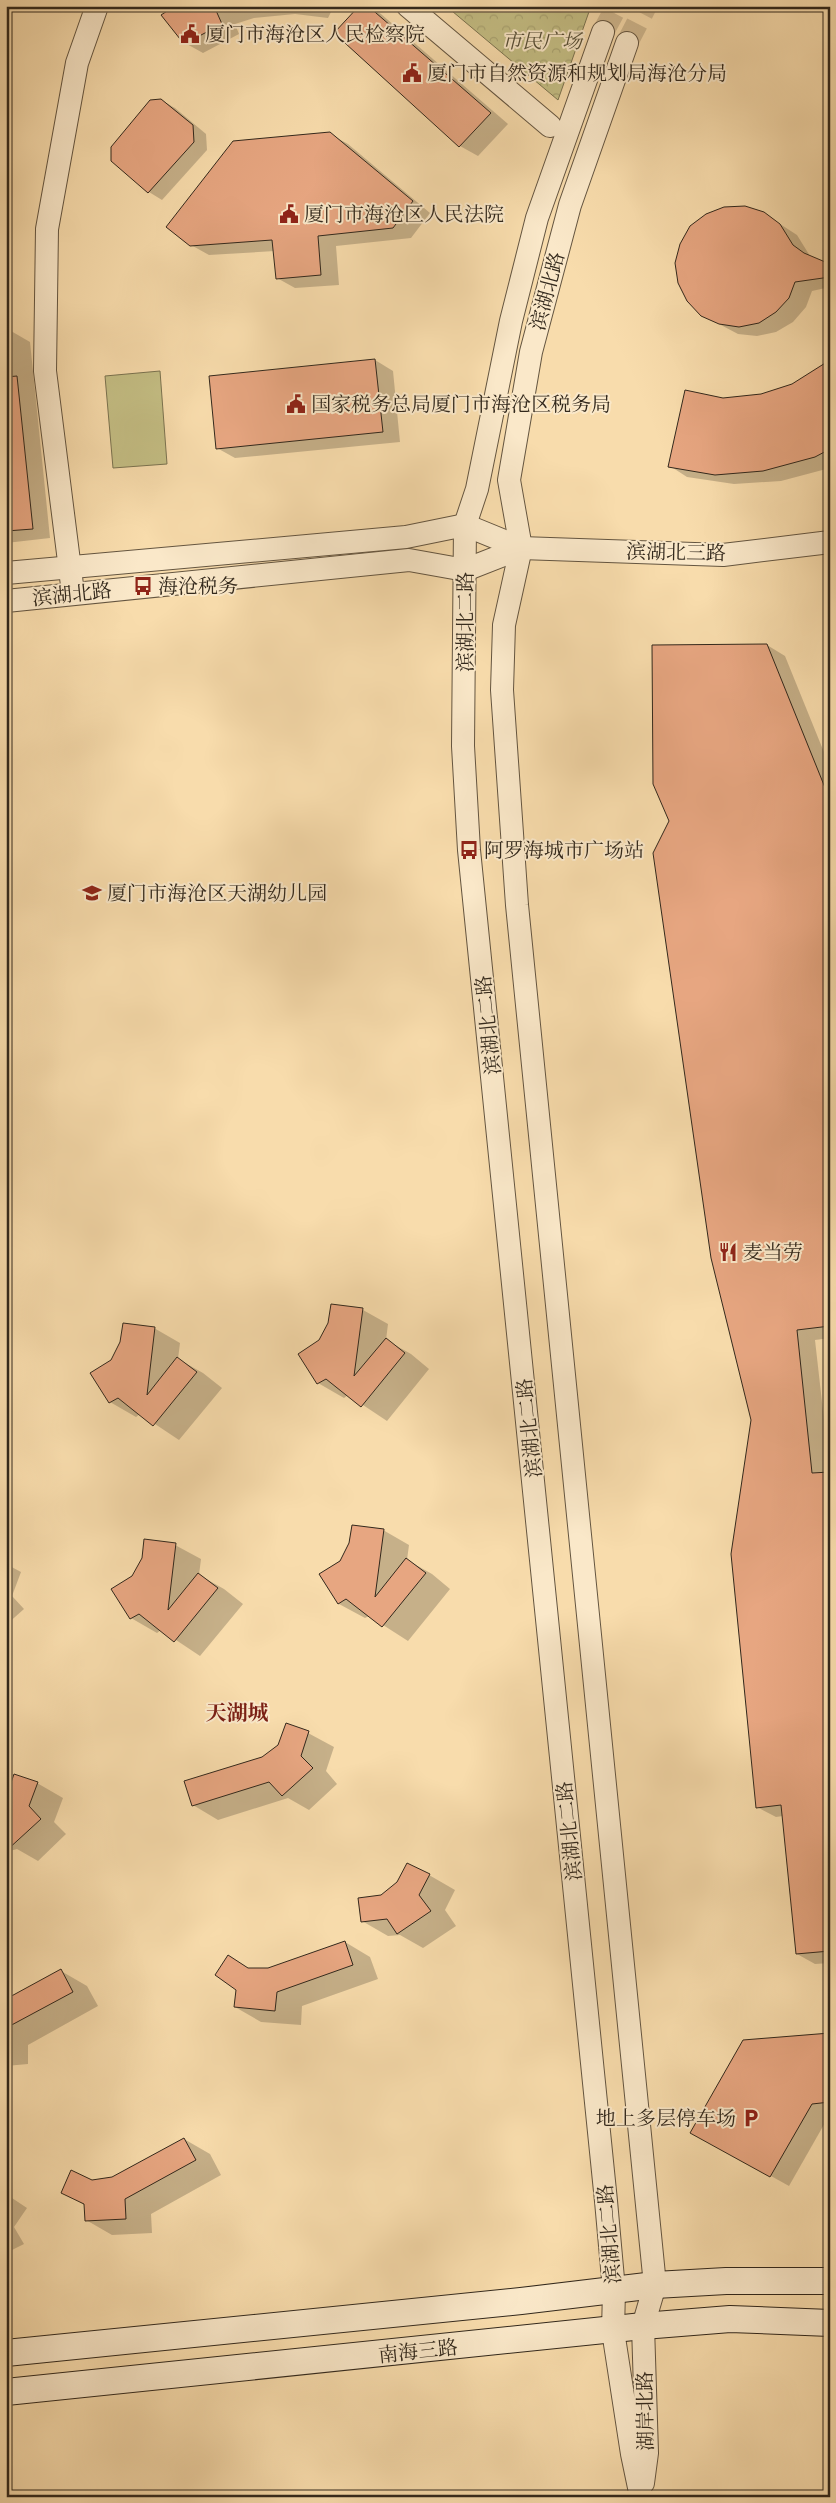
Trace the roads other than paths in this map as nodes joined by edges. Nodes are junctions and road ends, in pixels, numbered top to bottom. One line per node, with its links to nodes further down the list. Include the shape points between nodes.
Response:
1 (97, 6): 9 (street, via 77,63 47,229 45,371)
2 (408, 6): 5 (street)
3 (604, 32): 6 (street, 滨湖北路, via 537,218 510,321 477,489)
4 (627, 43): 8 (street, 滨湖北路, via 570,205 531,352 509,480)
5 (550, 126)
6 (465, 525): 8 (street); 9 (street, 滨湖北路, via 406,537); 10 (street, 滨湖北二路)
7 (830, 542): 8 (street, 滨湖北三路, via 723,555)
8 (521, 548): 10 (street); 15 (street, 滨湖北二路, via 504,625 502,690 516,905)
9 (70, 567): 11 (street, 滨湖北路); 12 (street)
10 (465, 570): 12 (street, 滨湖北路, via 409,560); 16 (street, 滨湖北二路, via 463,746 469,850)
11 (6, 573)
12 (73, 593): 13 (street, 滨湖北路)
13 (6, 601)
14 (830, 2281): 15 (main road, 南海三路)
15 (655, 2285): 16 (main road, 南海三路); 18 (street, 滨湖北二路)
16 (614, 2290): 19 (street, 滨湖北二路); 20 (main road, 南海三路)
17 (830, 2323): 18 (main road, 南海三路, via 730,2319)
18 (643, 2326): 19 (main road, 南海三路); 22 (street, 湖岸北路, via 648,2453)
19 (613, 2331): 21 (main road, 南海三路); 22 (street, 湖岸北路)
20 (6, 2353)
21 (6, 2392)
22 (641, 2496)

